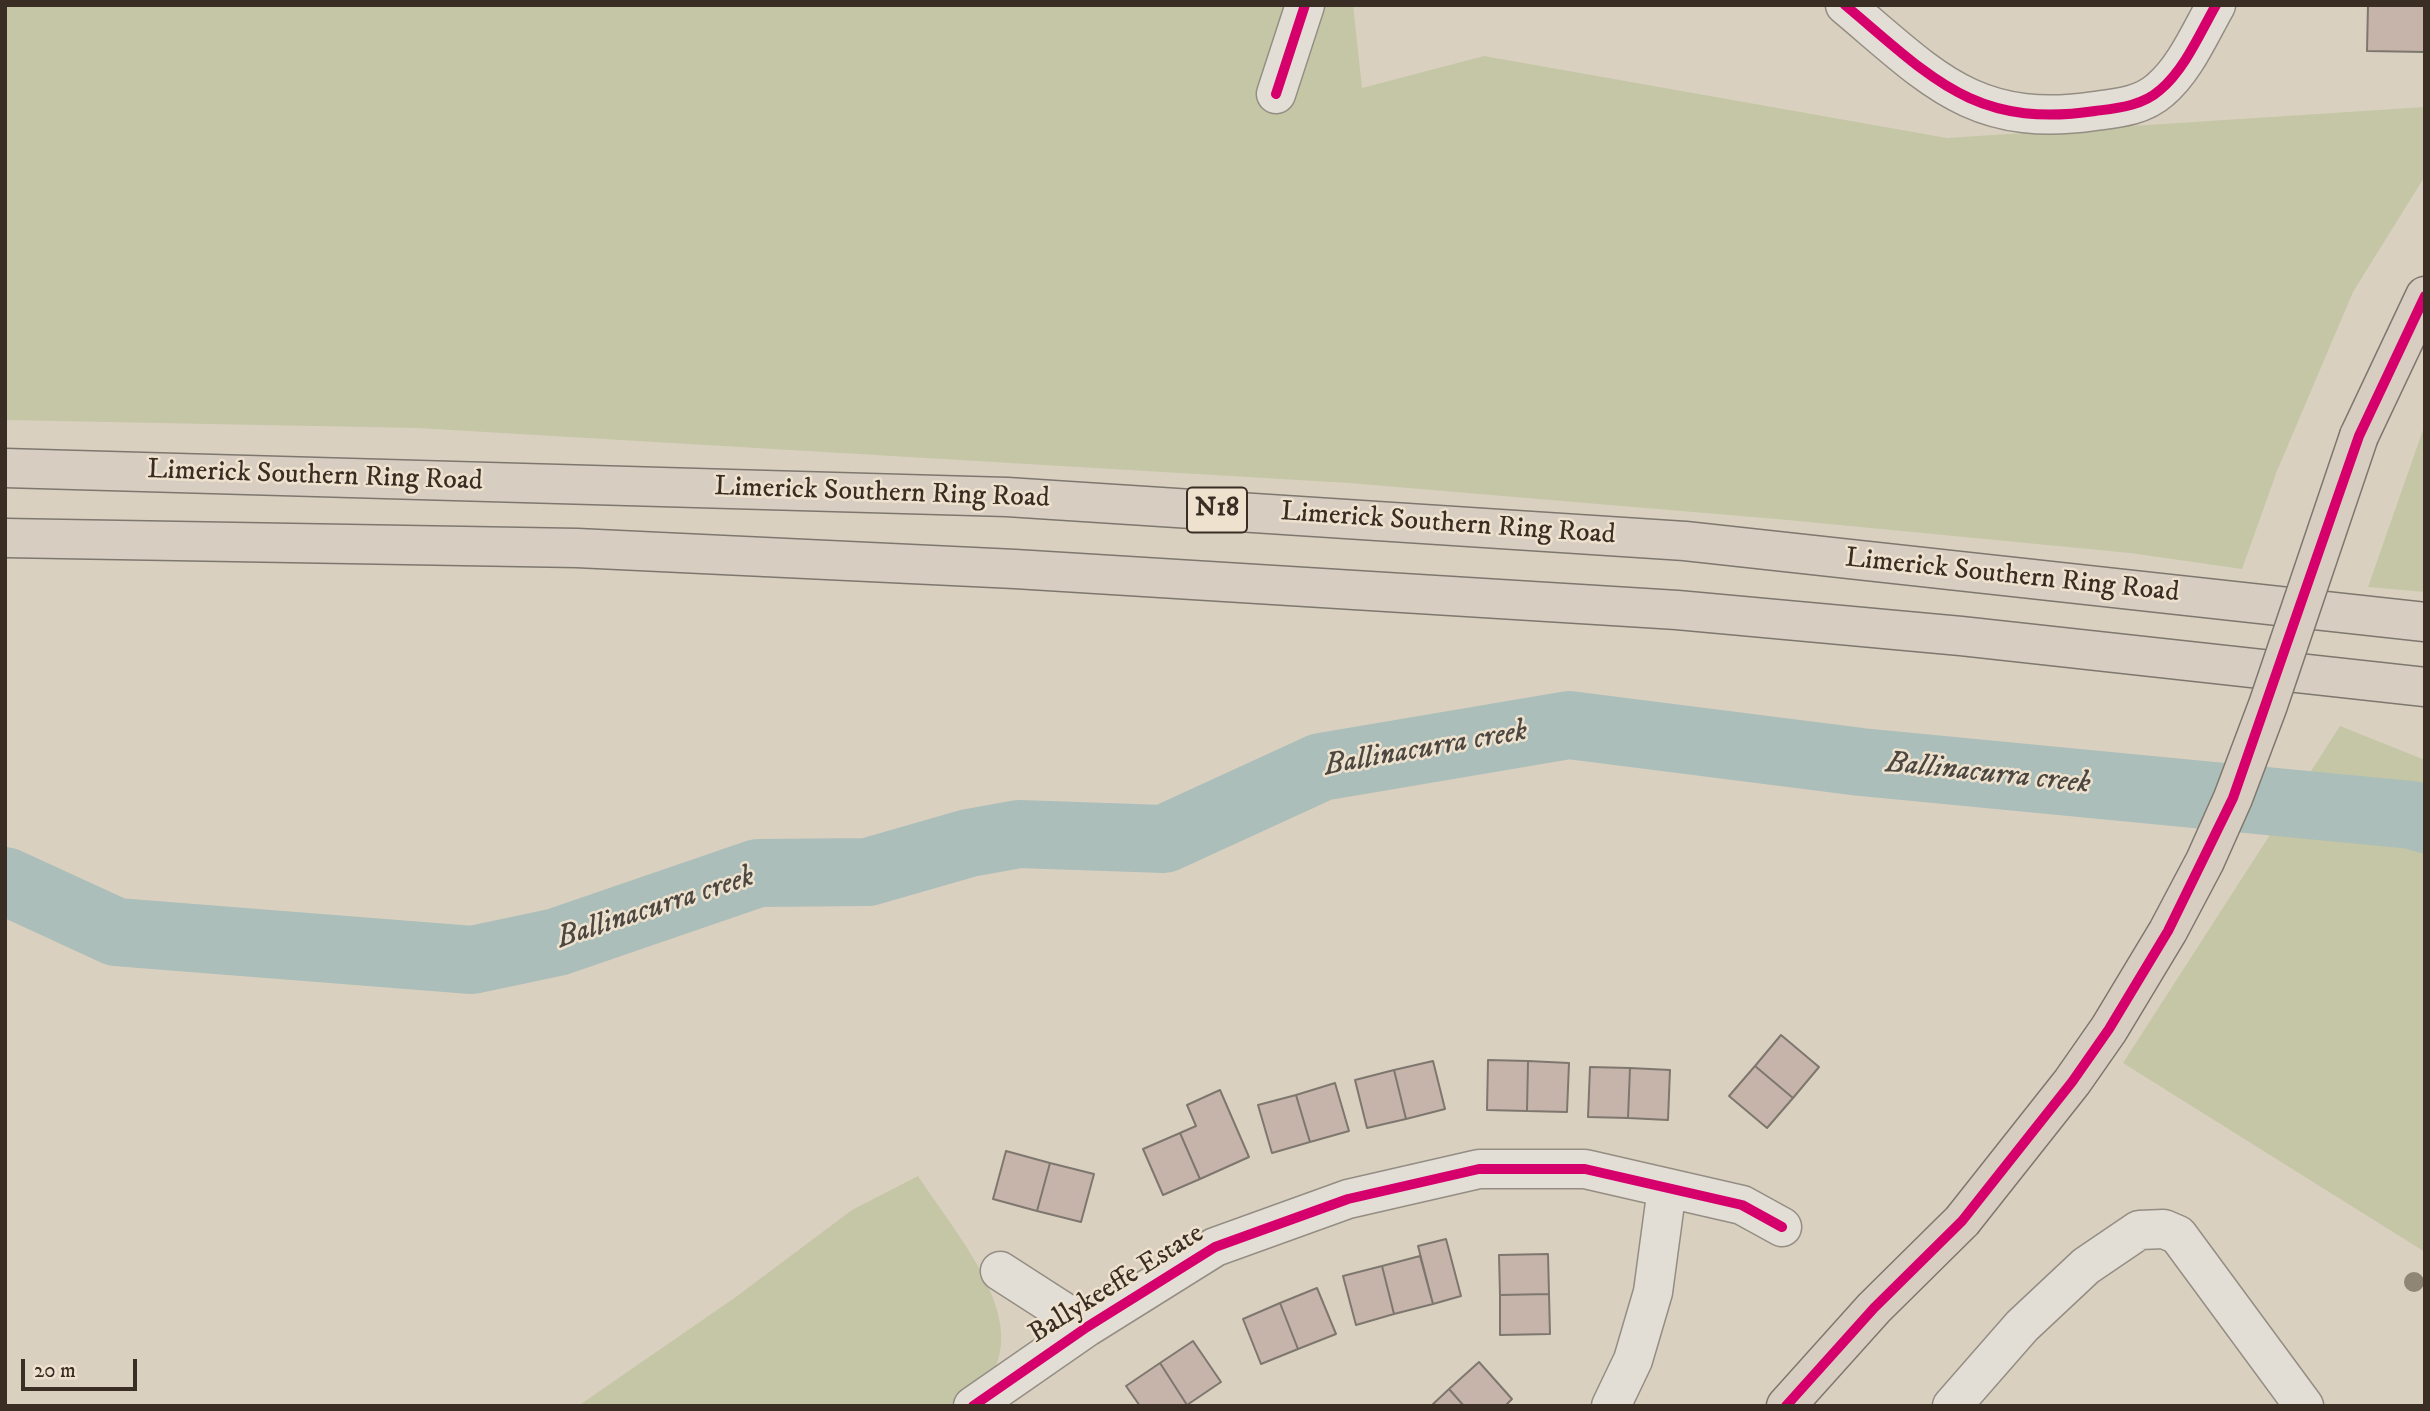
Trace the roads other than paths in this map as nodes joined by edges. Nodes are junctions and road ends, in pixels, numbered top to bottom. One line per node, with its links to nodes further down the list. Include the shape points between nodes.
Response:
1 (1305, 5): 4 (street)
2 (1845, 5): 3 (street, via 1945,86 1982,105 2022,115 2069,115 2146,100 2183,63)
3 (2216, 5)
4 (1276, 94)
5 (2425, 296): 14 (main road, bridge, via 2358,436 2233,798 2162,943 2072,1082 1962,1221 1874,1308)
6 (5, 468): 8 (main road, Limerick Southern Ring Road / N18, via 1090,502 1685,541)
7 (5, 538): 9 (main road, via 577,548 1070,572 1677,610)
8 (2425, 622)
9 (2425, 687)
10 (1667, 1188): 11 (street, Ballykeeffe Estate, via 1742,1205); 13 (street, Ballykeeffe Estate, via 1585,1169 1479,1169 1361,1196 1215,1247); 16 (street, via 1653,1292 1633,1360)
11 (1782, 1227)
12 (1000, 1271): 13 (street)
13 (1087, 1327): 15 (street, Ballykeeffe Estate)
14 (1788, 1404)
15 (973, 1406)
16 (1611, 1406)
17 (1952, 1406): 18 (street, via 2022,1326 2086,1266 2139,1230 2164,1228 2178,1235)
18 (2304, 1406)

